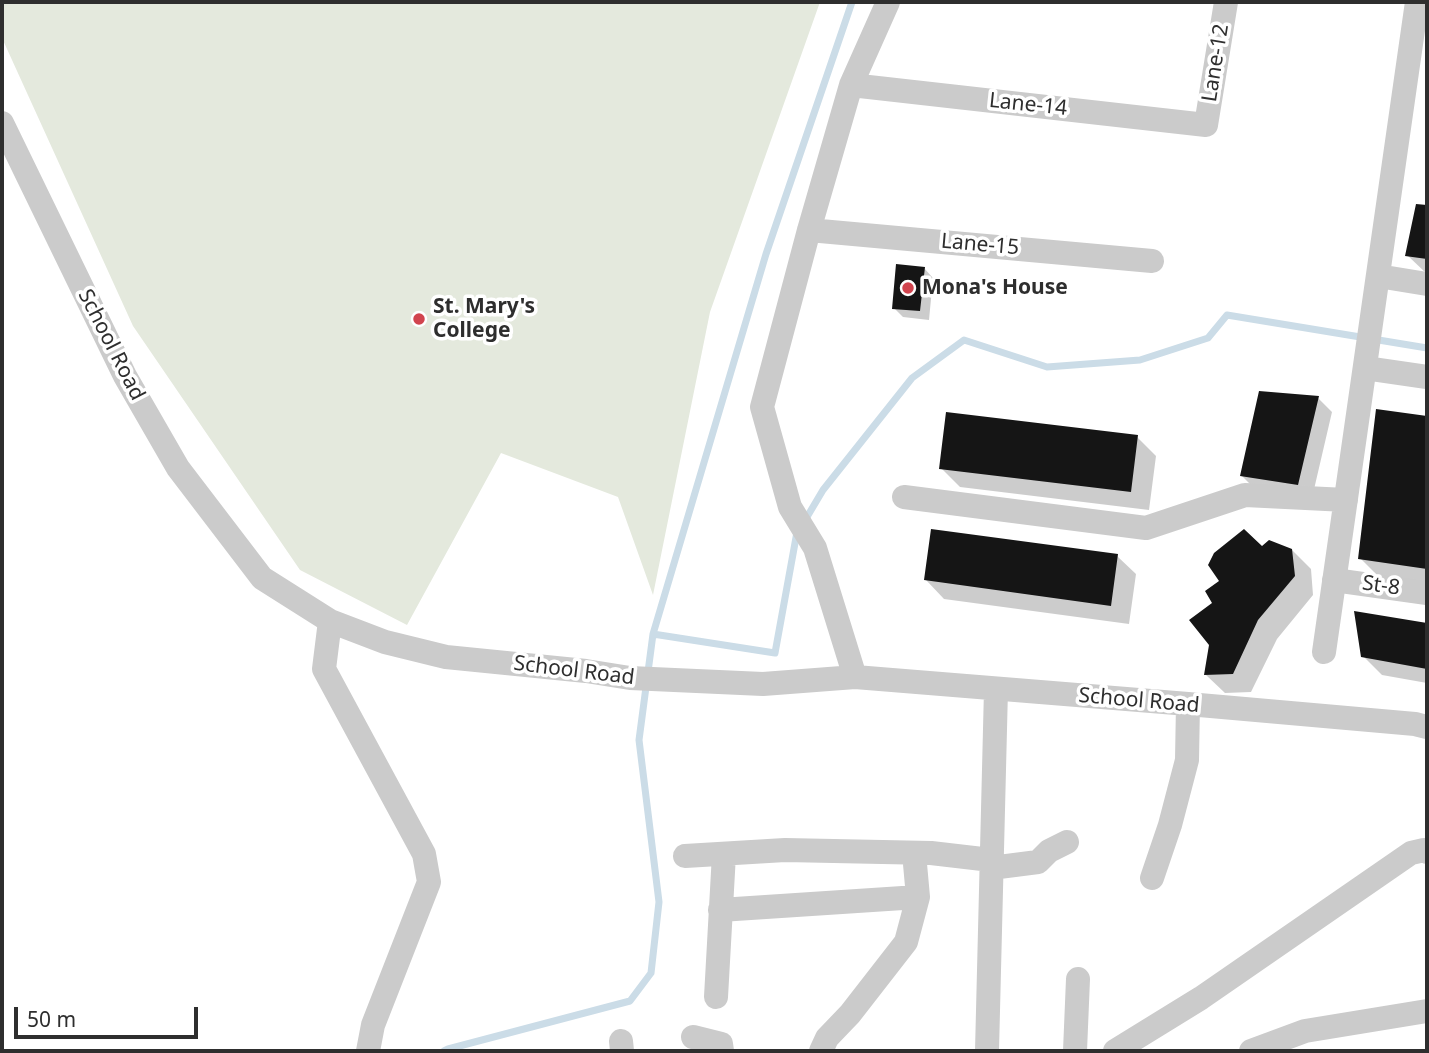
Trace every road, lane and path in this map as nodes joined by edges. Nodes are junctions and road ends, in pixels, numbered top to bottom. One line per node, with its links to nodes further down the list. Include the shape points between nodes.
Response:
1 (888, 2): 5 (street)
2 (1226, 2): 7 (street, Lane-12)
3 (1417, 2): 4 (street)
4 (1420, 36): 10 (street)
5 (851, 85): 7 (street, Lane-14); 8 (street)
6 (2, 123): 18 (street, School Road, via 125,376 178,468 262,578)
7 (1206, 125)
8 (809, 230): 9 (street, Lane-15); 20 (street, via 762,407 790,507 815,548)
9 (1152, 261)
10 (1378, 276): 11 (street); 12 (street)
11 (1427, 285)
12 (1365, 368): 13 (street); 15 (street)
13 (1427, 377)
14 (904, 497): 15 (street, via 1146,528 1245,495)
15 (1346, 500): 16 (street)
16 (1334, 580): 17 (street, St-8); 19 (street)
17 (1427, 593)
18 (330, 621): 20 (street, School Road, via 385,642 446,657 630,678 763,684); 38 (street, via 324,669 424,854 429,882 373,1025)
19 (1324, 652)
20 (855, 677): 21 (street, School Road)
21 (996, 689): 22 (street, School Road); 29 (street)
22 (1188, 704): 23 (street, School Road); 30 (street, via 1187,760)
23 (1427, 727)
24 (1067, 842): 29 (street, via 1038,862)
25 (1427, 852): 37 (street, via 1411,853)
26 (914, 853): 27 (street, via 785,850); 29 (street); 31 (street)
27 (723, 854): 28 (street); 32 (street)
28 (685, 856)
29 (991, 864): 41 (street)
30 (1152, 878)
31 (918, 897): 32 (street); 40 (street, via 906,942)
32 (720, 910): 34 (street)
33 (1078, 979): 42 (street)
34 (716, 997)
35 (1427, 1011): 43 (street, via 1305,1031)
36 (693, 1037): 39 (street, via 721,1044)
37 (1119, 1050)
38 (368, 1051)
39 (722, 1051)
40 (821, 1051)
41 (987, 1051)
42 (1075, 1051)
43 (1251, 1051)

